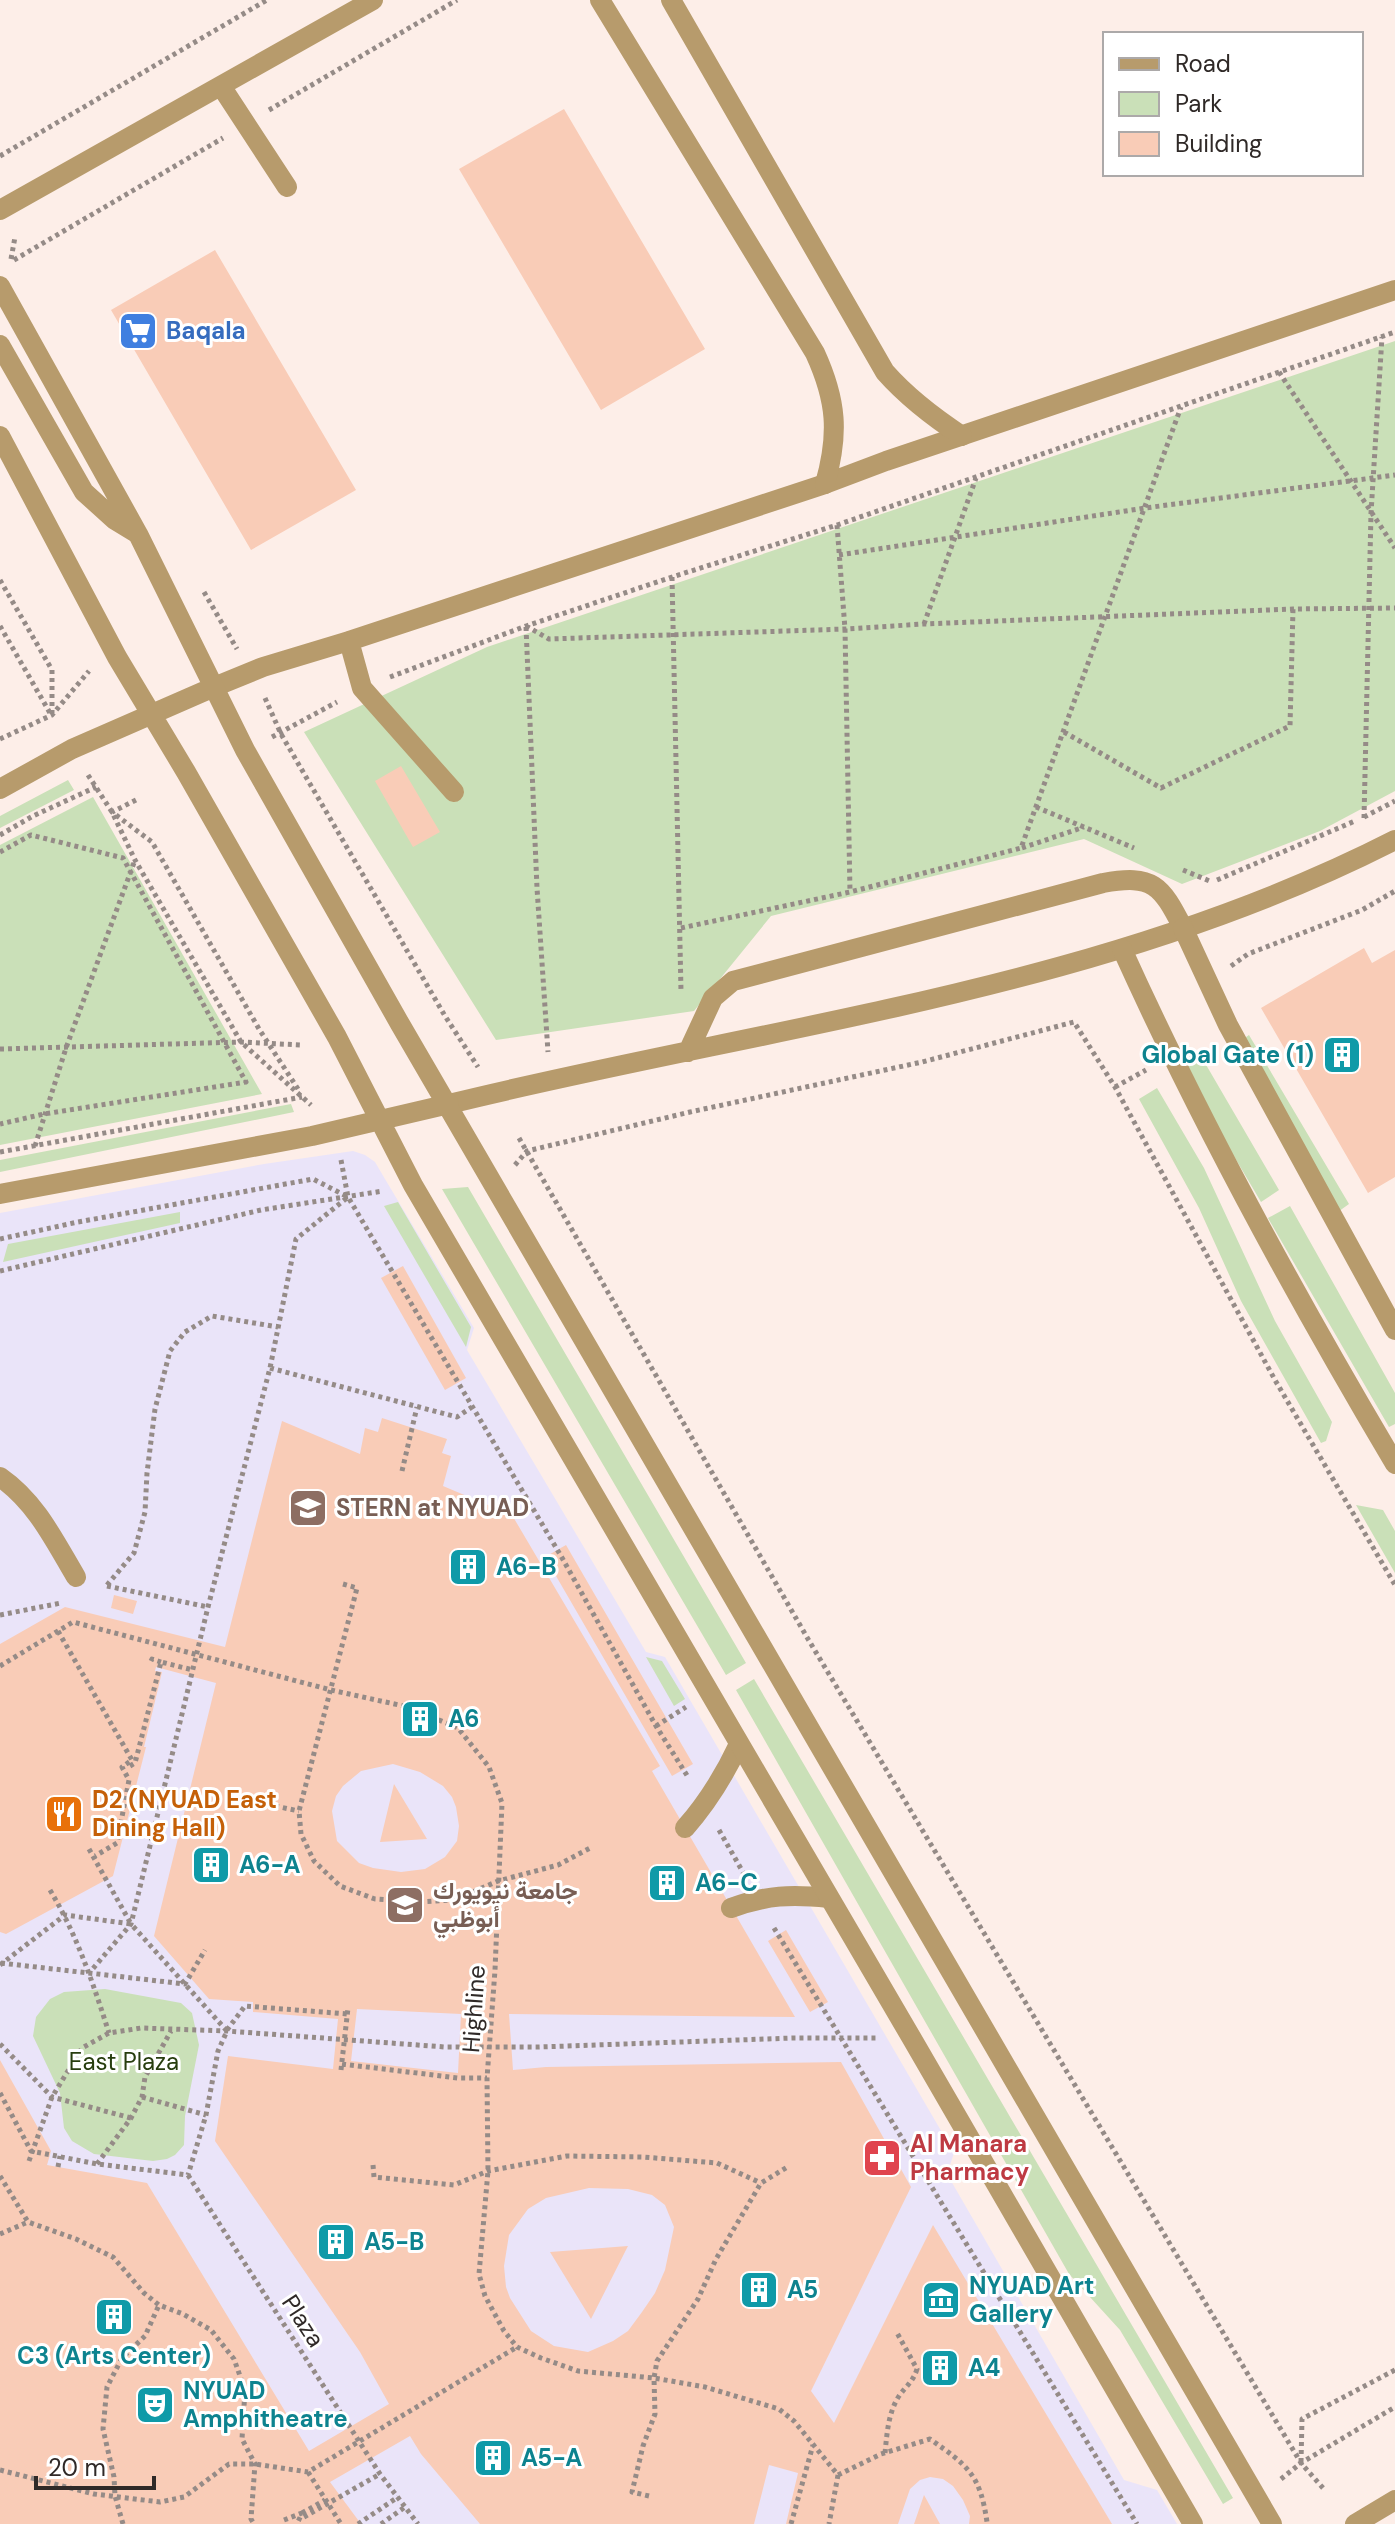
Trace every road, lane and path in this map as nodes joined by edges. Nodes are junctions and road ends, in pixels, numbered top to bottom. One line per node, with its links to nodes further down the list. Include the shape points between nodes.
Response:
1 (267, 0): 6 (path)
2 (373, 0): 5 (street)
3 (600, 0): 22 (street, via 815,353 832,397 835,426)
4 (671, 0): 17 (street, via 885,372 923,410)
5 (221, 86): 7 (street); 8 (street)
6 (0, 156)
7 (287, 187)
8 (0, 210)
9 (0, 286): 26 (street)
10 (1395, 290): 17 (street)
11 (1394, 333): 12 (path)
12 (1382, 337): 14 (path); 20 (path)
13 (0, 345): 26 (street, via 84,492)
14 (1278, 372): 15 (path); 21 (path)
15 (1181, 407): 19 (path); 23 (path)
16 (0, 436): 47 (street)
17 (962, 436): 22 (street)
18 (1395, 475): 20 (path)
19 (976, 477): 25 (path); 27 (path)
20 (1374, 478): 21 (path); 24 (path)
21 (1349, 482): 23 (path); 24 (path)
22 (825, 484): 41 (street)
23 (1145, 508): 27 (path); 35 (path)
24 (1371, 513): 28 (path); 32 (path)
25 (837, 525): 29 (path); 30 (path)
26 (138, 534): 43 (street)
27 (956, 537): 29 (path); 36 (path)
28 (1395, 548)
29 (839, 555): 39 (path)
30 (672, 577): 38 (path); 40 (path)
31 (0, 580): 46 (path, via 52,670)
32 (1368, 608): 33 (path); 34 (path); 60 (path)
33 (1395, 608)
34 (1293, 609): 35 (path); 49 (path, via 1290,726 1161,788)
35 (1105, 617): 36 (path); 49 (path)
36 (924, 624): 39 (path)
37 (0, 626): 46 (path)
38 (526, 626): 40 (path, via 549,639); 44 (path); 85 (path)
39 (845, 629): 40 (path); 72 (path)
40 (674, 635): 73 (path)
41 (349, 641): 43 (street); 44 (street)
42 (89, 671): 46 (path)
43 (214, 687): 47 (street); 88 (street)
44 (362, 688): 50 (path); 56 (street)
45 (262, 693): 50 (path)
46 (52, 715): 48 (path); 51 (path)
47 (152, 715): 55 (street, via 72,749); 91 (street)
48 (56, 723)
49 (1064, 732): 58 (path)
50 (281, 734): 52 (path); 86 (path)
51 (0, 739)
52 (267, 740)
53 (85, 771): 54 (path)
54 (96, 787): 59 (path); 62 (path)
55 (0, 789)
56 (454, 792)
57 (136, 800): 59 (path)
58 (1036, 807): 61 (path); 64 (path)
59 (112, 812): 67 (path); 80 (path, via 152,842)
60 (1364, 818)
61 (1085, 827): 64 (path); 65 (path)
62 (0, 835)
63 (1395, 840): 74 (street)
64 (1021, 848): 72 (path)
65 (1141, 851)
66 (0, 852): 69 (path, via 31,835 123,858)
67 (135, 860): 69 (path); 78 (path)
68 (1170, 864): 70 (path)
69 (131, 870): 79 (path); 82 (path)
70 (1212, 882)
71 (1395, 891): 76 (path, via 1362,910 1248,954)
72 (850, 892): 73 (path)
73 (681, 928): 77 (path)
74 (1183, 928): 75 (street); 84 (street, via 1168,899 1144,880 1103,883 733,981 713,998); 105 (street, via 1228,1025)
75 (1122, 949): 84 (street); 109 (street, via 1227,1165)
76 (1222, 972)
77 (681, 999)
78 (241, 1042): 79 (path); 80 (path); 87 (path)
79 (225, 1043): 82 (path); 90 (path, via 246,1082)
80 (267, 1043): 81 (path); 87 (path)
81 (301, 1045)
82 (66, 1048): 83 (path); 90 (path)
83 (0, 1049)
84 (688, 1052): 88 (street)
85 (548, 1054)
86 (484, 1078)
87 (303, 1097): 89 (path); 94 (path)
88 (449, 1104): 91 (street); 210 (street)
89 (313, 1107)
90 (44, 1114): 92 (path); 94 (path)
91 (380, 1120): 100 (street); 132 (street)
92 (0, 1124)
93 (519, 1138): 95 (path)
94 (35, 1146): 96 (path)
95 (527, 1151): 98 (path); 114 (path, via 922,1062 1074,1022); 123 (path)
96 (0, 1152)
97 (341, 1159): 101 (path)
98 (512, 1168)
99 (384, 1191): 101 (path)
100 (0, 1194)
101 (348, 1197): 102 (path, via 313,1179); 103 (path, via 261,1210); 104 (path, via 296,1239); 108 (path)
102 (0, 1239)
103 (0, 1271)
104 (278, 1327): 106 (path); 115 (path, via 212,1316 185,1332 170,1351 155,1409 145,1512 134,1553)
105 (1395, 1330)
106 (270, 1368): 107 (path); 120 (path)
107 (417, 1407): 108 (path, via 457,1417); 110 (path)
108 (472, 1407): 131 (path)
109 (1395, 1464)
110 (402, 1471)
111 (0, 1477): 112 (street, via 38,1512)
112 (76, 1577)
113 (343, 1584): 129 (path, via 357,1588)
114 (1395, 1585)
115 (106, 1586): 116 (path); 117 (path)
116 (127, 1590): 118 (path); 120 (path)
117 (95, 1592)
118 (125, 1598)
119 (72, 1601): 121 (path)
120 (208, 1607): 128 (path)
121 (0, 1615)
122 (58, 1631): 127 (path, Highline); 129 (path, Highline, via 73,1622); 145 (path, via 132,1760 122,1767 129,1780 117,1843 94,1856)
123 (808, 1639): 124 (path); 183 (path)
124 (800, 1644)
125 (151, 1661): 126 (path)
126 (161, 1662): 128 (path); 133 (path)
127 (0, 1666)
128 (193, 1670): 145 (path)
129 (331, 1690): 136 (path); 139 (path, Highline, via 408,1707 458,1728 489,1767 502,1803)
130 (689, 1706): 131 (path)
131 (656, 1726): 135 (path)
132 (739, 1744): 135 (street); 141 (street)
133 (130, 1766)
134 (275, 1806): 136 (path)
135 (704, 1806): 137 (street); 142 (path)
136 (299, 1811): 139 (path, via 301,1834 314,1861 340,1886 375,1899 454,1900)
137 (685, 1828)
138 (592, 1847): 139 (path, via 558,1865)
139 (498, 1881): 156 (path, Highline)
140 (50, 1890): 144 (path)
141 (829, 1898): 142 (street, via 792,1894); 153 (street)
142 (758, 1899): 143 (street); 154 (path)
143 (731, 1908)
144 (65, 1915): 145 (path); 147 (path); 148 (path)
145 (131, 1924): 148 (path); 149 (path)
146 (205, 1950): 149 (path)
147 (0, 1964): 148 (path)
148 (90, 1972): 149 (path); 152 (path)
149 (185, 1984): 151 (path)
150 (171, 2031): 151 (path); 152 (path); 159 (path, via 145,2077)
151 (227, 2031): 154 (path, via 445,2047); 156 (path, via 245,2006 348,2011 342,2067); 160 (path)
152 (109, 2033): 158 (path, via 82,2048)
153 (911, 2037): 154 (path); 209 (street)
154 (841, 2040): 208 (path)
155 (0, 2044): 158 (path)
156 (487, 2077): 169 (path, Highline)
157 (0, 2093): 162 (path)
158 (52, 2097): 161 (path); 162 (path)
159 (142, 2097): 160 (path); 161 (path)
160 (206, 2115): 170 (path)
161 (131, 2118): 165 (path)
162 (31, 2151): 163 (path); 164 (path)
163 (60, 2156): 165 (path); 168 (path)
164 (29, 2161)
165 (97, 2164): 170 (path)
166 (373, 2165): 169 (path, via 374,2177 454,2185)
167 (789, 2166): 172 (path)
168 (58, 2167)
169 (488, 2171): 172 (path, via 567,2156 643,2157 717,2163); 177 (path, Highline, via 479,2274 485,2296)
170 (188, 2175): 187 (path, Plaza)
171 (0, 2176): 173 (path)
172 (761, 2183): 179 (path, via 698,2299 657,2361)
173 (28, 2222): 174 (path); 175 (path, via 113,2257)
174 (0, 2234)
175 (159, 2305): 184 (path, via 211,2330 234,2359 245,2390 242,2439); 191 (path, via 145,2336 122,2358 107,2387 103,2429)
176 (896, 2331): 182 (path, via 917,2369 891,2414)
177 (517, 2347): 179 (path, via 578,2371); 186 (path)
178 (1395, 2370): 183 (path, via 1302,2419)
179 (654, 2378): 181 (path, via 779,2409); 192 (path, via 655,2414 632,2492)
180 (1395, 2407): 183 (path)
181 (813, 2444): 188 (path); 206 (path)
182 (885, 2453): 188 (path); 198 (path, via 930,2439 962,2462 983,2493)
183 (1301, 2463): 189 (path); 190 (path)
184 (255, 2464): 186 (path); 191 (path, via 229,2464 184,2497 160,2502); 200 (path)
185 (0, 2470): 191 (path)
186 (308, 2472): 194 (path)
187 (380, 2474): 193 (path, Plaza); 197 (path)
188 (838, 2475): 207 (path)
189 (1277, 2482)
190 (1323, 2488)
191 (115, 2496): 199 (path)
192 (649, 2496)
193 (398, 2497): 196 (path, Plaza); 203 (path)
194 (325, 2500): 197 (path); 202 (path)
195 (1395, 2500): 211 (street)
196 (405, 2507): 204 (path); 205 (path, Plaza)
197 (303, 2515): 201 (path)
198 (987, 2522)
199 (123, 2524)
200 (254, 2524)
201 (298, 2524)
202 (341, 2524)
203 (358, 2524)
204 (381, 2524)
205 (418, 2524)
206 (791, 2524)
207 (829, 2524)
208 (1137, 2524)
209 (1193, 2524)
210 (1272, 2524)
211 (1355, 2524)

